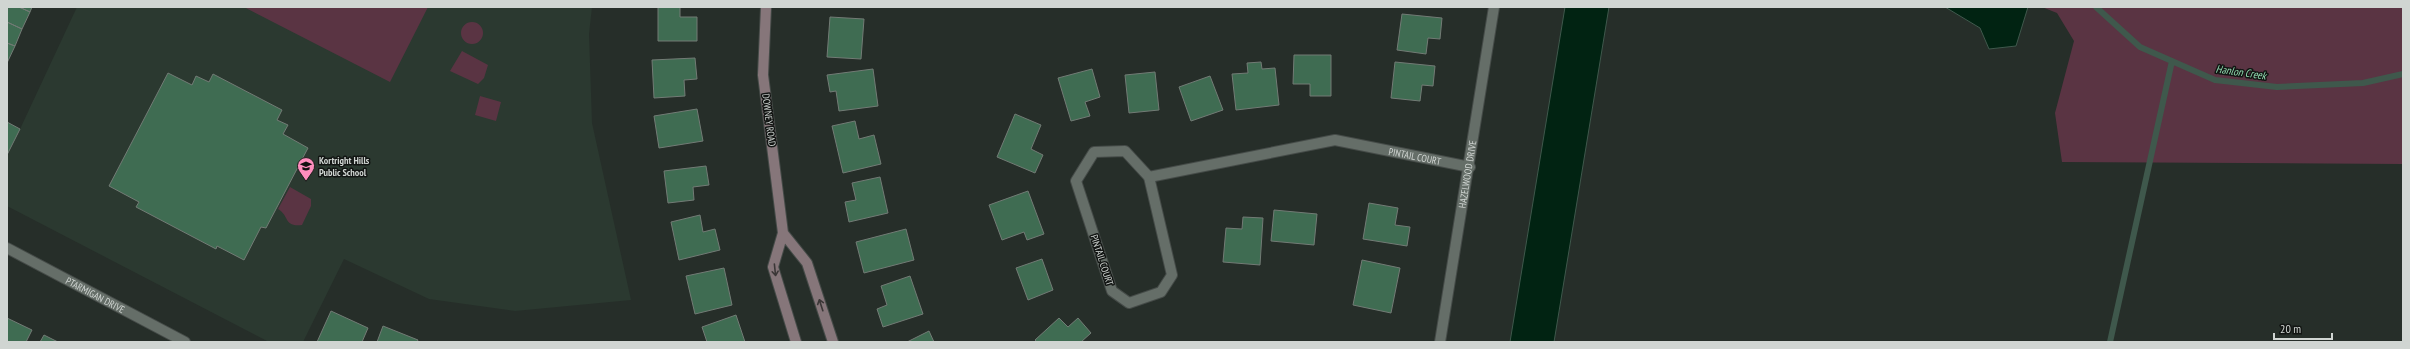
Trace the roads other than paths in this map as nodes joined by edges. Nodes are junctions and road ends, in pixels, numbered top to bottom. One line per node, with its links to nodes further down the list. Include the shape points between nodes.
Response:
1 (766, 7): 5 (main road, DOWNEY ROAD, via 763,74)
2 (1494, 7): 3 (street, HAZELWOOD DRIVE)
3 (1470, 167): 4 (street, PINTAIL COURT, via 1335,140); 10 (street, HAZELWOOD DRIVE)
4 (1149, 177): 4 (street, PINTAIL COURT, via 1125,151 1094,152 1076,181 1112,291 1130,303 1161,292 1172,275)
5 (783, 233): 8 (main road, DOWNEY ROAD, one-way to 8, via 773,268); 9 (main road, one-way to 5, via 807,263)
6 (7, 248): 7 (street, PTARMIGAN DRIVE)
7 (185, 342)
8 (796, 342)
9 (833, 342)
10 (1440, 342)

